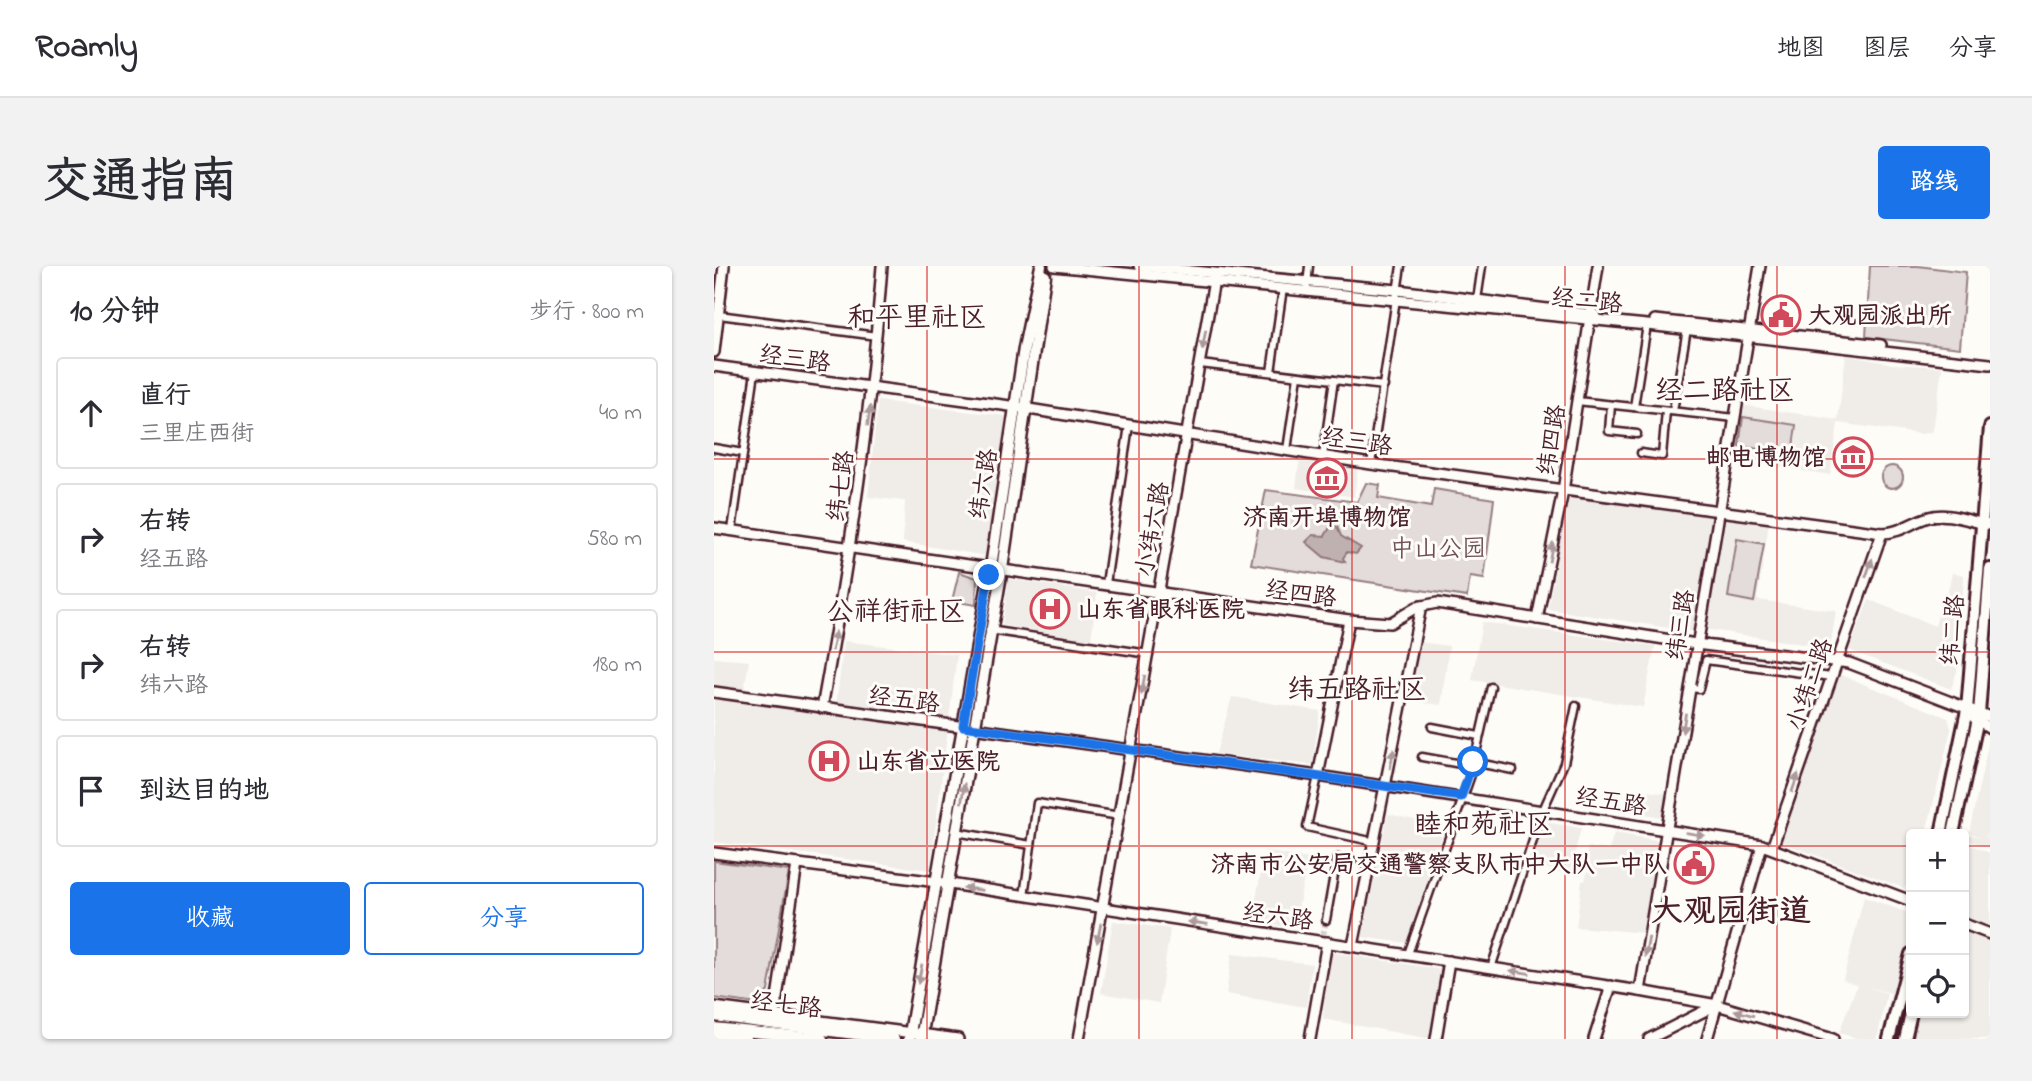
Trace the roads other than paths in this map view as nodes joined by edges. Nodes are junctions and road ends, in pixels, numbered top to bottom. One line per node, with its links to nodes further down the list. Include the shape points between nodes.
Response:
1 (724, 266): 17 (street)
2 (882, 266): 22 (street, 纬七路)
3 (1041, 266): 36 (main road, 纬六路, via 1024,348)
4 (1047, 266): 36 (main road, 纬六路)
5 (1054, 266): 12 (street, 经二路)
6 (1139, 266): 12 (street, 经二路)
7 (1309, 266): 13 (street)
8 (1401, 266): 15 (street)
9 (1482, 266): 16 (street)
10 (1598, 266): 18 (street, 纬四路)
11 (1760, 266): 21 (street, 纬三路)
12 (1215, 277): 13 (street, 经二路); 14 (street, 经二路); 25 (street, 小纬六路, one-way to 25)
13 (1306, 286): 14 (street, 经二路); 15 (street, 经二路)
14 (1283, 288): 28 (street)
15 (1397, 295): 16 (street, 经二路); 18 (street, 经二路); 31 (street)
16 (1477, 300): 18 (street, 经二路)
17 (719, 315): 22 (street); 23 (street)
18 (1590, 317): 19 (street, 经二路); 21 (street, 经二路); 33 (street, 纬四路)
19 (1647, 325): 20 (street, 经二路); 35 (street)
20 (1687, 330): 21 (street, 经二路); 37 (street)
21 (1751, 332): 24 (street, 经二路); 38 (street, 纬三路)
22 (877, 336): 32 (street, 纬七路)
23 (714, 352)
24 (1990, 361)
25 (1200, 364): 28 (street); 41 (street, 小纬六路)
26 (714, 366): 27 (street, 经三路)
27 (755, 372): 32 (street, 经三路); 45 (street)
28 (1271, 372): 29 (street)
29 (1298, 376): 30 (street); 44 (street)
30 (1334, 380): 31 (street); 47 (street)
31 (1384, 386): 48 (street)
32 (873, 388): 36 (street, 经三路); 55 (street, 纬七路, one-way to 32)
33 (1577, 401): 34 (street); 49 (street, 纬四路)
34 (1611, 405): 35 (street); 42 (street, via 1609,430)
35 (1634, 407): 37 (street)
36 (1020, 408): 39 (street, 经三路); 56 (main road, 纬六路); 57 (main road, 纬六路)
37 (1670, 411): 38 (street); 46 (street, via 1662,456)
38 (1735, 418): 50 (street, 纬三路)
39 (1129, 425): 41 (street, 经三路); 59 (street)
40 (1990, 427): 51 (highway, 纬二路)
41 (1188, 433): 44 (street, 经三路); 60 (street, 小纬六路)
42 (1637, 434)
43 (714, 448): 45 (street)
44 (1287, 450): 47 (street, 经三路)
45 (743, 453): 53 (street)
46 (1641, 453)
47 (1323, 456): 48 (street, 经三路)
48 (1371, 464): 49 (street, 经三路)
49 (1563, 491): 50 (street, 经三路); 62 (street, 纬四路, one-way to 49)
50 (1719, 510): 54 (street, 经三路); 65 (street, 纬三路)
51 (1986, 524): 54 (street, 经三路, via 1949,515 1929,516 1896,533); 74 (highway, 纬二路)
52 (714, 528): 53 (street, 经四路)
53 (732, 530): 55 (street, 经四路)
54 (1882, 533): 67 (street, 小纬二路, one-way to 54)
55 (851, 549): 56 (street, 经四路); 73 (street, 纬七路, one-way to 55)
56 (990, 568): 57 (street, 经四路); 76 (main road, 纬六路)
57 (1002, 569): 59 (street, 经四路); 64 (main road, 纬六路)
58 (1990, 569): 75 (highway, 纬二路)
59 (1106, 583): 60 (street, 经四路)
60 (1160, 591): 63 (street, 经四路); 66 (street, 小纬六路)
61 (1421, 606): 62 (street, 经四路, via 1437,604); 63 (street, 经四路, via 1390,622); 85 (street, one-way to 61)
62 (1537, 619): 65 (street, 经四路)
63 (1349, 620): 84 (street)
64 (989, 631): 66 (street); 76 (main road, 纬六路)
65 (1696, 644): 67 (street, 经四路); 70 (street, 纬三路)
66 (1149, 654): 80 (street, 小纬六路, one-way to 80)
67 (1837, 661): 68 (street, 小纬二路); 74 (street, 经四路)
68 (1831, 677): 70 (street, via 1706,660 1699,689); 95 (street, 小纬二路, one-way to 68)
69 (1490, 687): 79 (street)
70 (1689, 688): 91 (street, 纬三路, one-way to 91)
71 (714, 692): 73 (street, 经五路)
72 (1576, 706): 87 (street, via 1564,763)
73 (822, 708): 76 (street, 经五路)
74 (1966, 713): 75 (street, 经四路); 89 (highway, 纬二路)
75 (1982, 717): 78 (street, 经四路); 90 (highway, 纬二路)
76 (968, 727): 80 (street, 经五路); 92 (main road, 纬六路, one-way to 76); 99 (main road, 纬六路)
77 (1432, 727): 79 (street)
78 (1990, 728)
79 (1479, 736): 82 (street)
80 (1131, 751): 84 (street, 经五路); 88 (street, 小纬六路)
81 (1422, 757): 82 (street)
82 (1473, 764): 83 (street); 86 (street)
83 (1513, 770)
84 (1318, 776): 85 (street, 经五路); 93 (street, via 1307,827)
85 (1387, 786): 86 (street, 经五路); 93 (street)
86 (1461, 797): 87 (street, 经五路); 109 (street)
87 (1544, 810): 91 (street, 经五路); 112 (street)
88 (1120, 816): 94 (street, via 1037,803); 103 (street, 小纬六路)
89 (1942, 829)
90 (1954, 829)
91 (1667, 830): 95 (street, 经五路, one-way to 95); 114 (street, 纬三路, one-way to 114)
92 (956, 832): 94 (street); 100 (main road, 纬六路)
93 (1375, 842): 108 (street)
94 (1031, 845): 101 (street)
95 (1767, 846): 102 (street, 经五路); 115 (street, 小纬二路)
96 (714, 853): 98 (street, 经六路)
97 (1353, 861): 104 (street, via 1337,858)
98 (797, 864): 99 (street, 经六路); 119 (street)
99 (937, 882): 100 (street, 经六路); 123 (main road, 纬六路, one-way to 123)
100 (948, 885): 101 (street, 经六路, one-way to 100); 124 (main road, 纬六路)
101 (1024, 896): 103 (street, 经六路)
102 (1906, 899)
103 (1103, 909): 107 (street, 经六路, one-way to 103); 130 (street, 小纬六路, one-way to 130)
104 (1326, 920)
105 (1969, 927): 106 (street)
106 (1990, 934)
107 (1324, 940): 108 (street, 经六路); 131 (street)
108 (1353, 946): 109 (street, 经六路)
109 (1408, 954): 111 (street, 经六路)
110 (1911, 955): 137 (highway)
111 (1449, 961): 112 (street, 经六路); 132 (street)
112 (1491, 968): 113 (street, 经六路, one-way to 112)
113 (1611, 986): 114 (street, 经六路); 133 (street)
114 (1640, 991): 115 (street, 经六路)
115 (1717, 1005): 125 (street, 经六路, one-way to 115); 134 (street); 135 (street, 小纬二路)
116 (714, 1007): 119 (street)
117 (714, 1016): 119 (main road, 经七路)
118 (1910, 1018): 138 (highway)
119 (774, 1019): 123 (street); 128 (main road, 经七路)
120 (714, 1028): 122 (main road, 经七路)
121 (714, 1035): 126 (street)
122 (768, 1037): 127 (main road, 经七路)
123 (909, 1037): 124 (street)
124 (922, 1037): 129 (street)
125 (1815, 1037): 136 (street, 经六路)
126 (746, 1039)
127 (822, 1039)
128 (894, 1039)
129 (958, 1039)
130 (1079, 1039)
131 (1310, 1039)
132 (1436, 1039)
133 (1594, 1039)
134 (1649, 1039)
135 (1707, 1039)
136 (1833, 1039)
137 (1889, 1039)
138 (1905, 1039)

